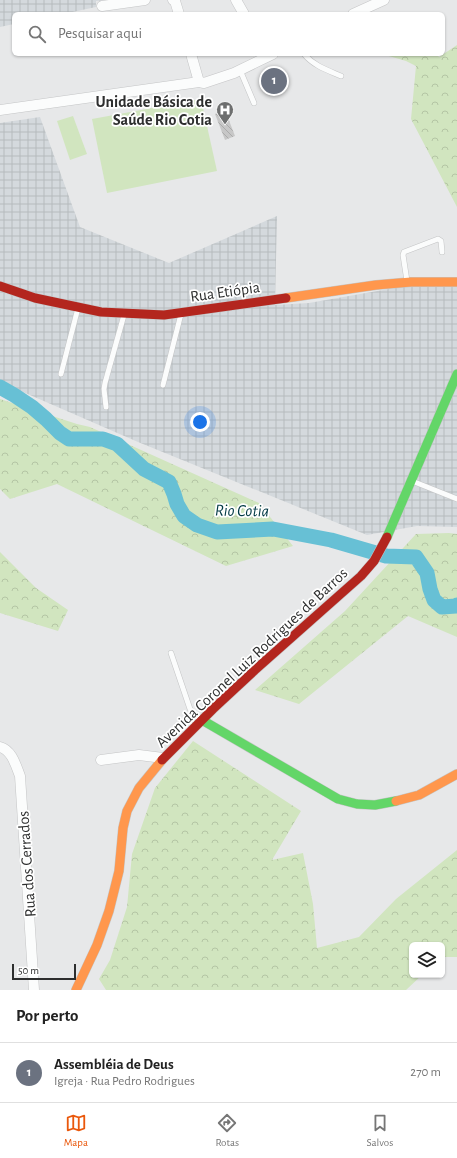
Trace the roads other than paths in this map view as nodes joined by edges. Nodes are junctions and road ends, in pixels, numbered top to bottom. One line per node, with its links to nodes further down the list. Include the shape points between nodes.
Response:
1 (145, 0): 5 (street)
2 (173, 0): 6 (street)
3 (236, 0): 7 (street)
4 (384, 0): 8 (street)
5 (102, 6)
6 (178, 12)
7 (243, 12)
8 (357, 12)
9 (192, 56): 14 (street)
10 (268, 56): 12 (street)
11 (306, 56): 13 (lane, via 316,65)
12 (240, 70): 14 (street, via 204,83); 15 (lane)
13 (341, 76)
14 (199, 82): 16 (street)
15 (254, 103)
16 (0, 110)
17 (442, 252): 18 (lane, via 438,239 404,252)
18 (407, 282): 19 (street, Rua Etiópia); 23 (street, Rua Etiópia)
19 (457, 282)
20 (0, 286): 21 (street, Rua Etiópia, via 35,298)
21 (78, 307): 22 (street, Rua Etiópia, via 101,312); 24 (lane)
22 (125, 313): 23 (street, Rua Etiópia); 27 (lane, via 105,383)
23 (182, 313): 26 (lane)
24 (61, 374)
25 (457, 374): 28 (street, Avenida Coronel Luiz Rodrigues de Barros)
26 (163, 385)
27 (106, 407)
28 (411, 481): 29 (lane); 31 (street, Avenida Coronel Luiz Rodrigues de Barros, via 386,540 374,561 361,576)
29 (457, 499)
30 (171, 653): 31 (lane, via 190,709)
31 (202, 720): 33 (street, Avenida Coronel Luiz Rodrigues de Barros); 35 (street, via 338,799 357,804 374,805 419,795)
32 (0, 746): 36 (street, Rua dos Cerrados, via 15,761 20,776)
33 (163, 758): 34 (street, via 139,755); 37 (street, Avenida Coronel Luiz Rodrigues de Barros, via 136,792 127,810 117,878 104,928)
34 (101, 760)
35 (457, 774)
36 (34, 990)
37 (76, 990)

